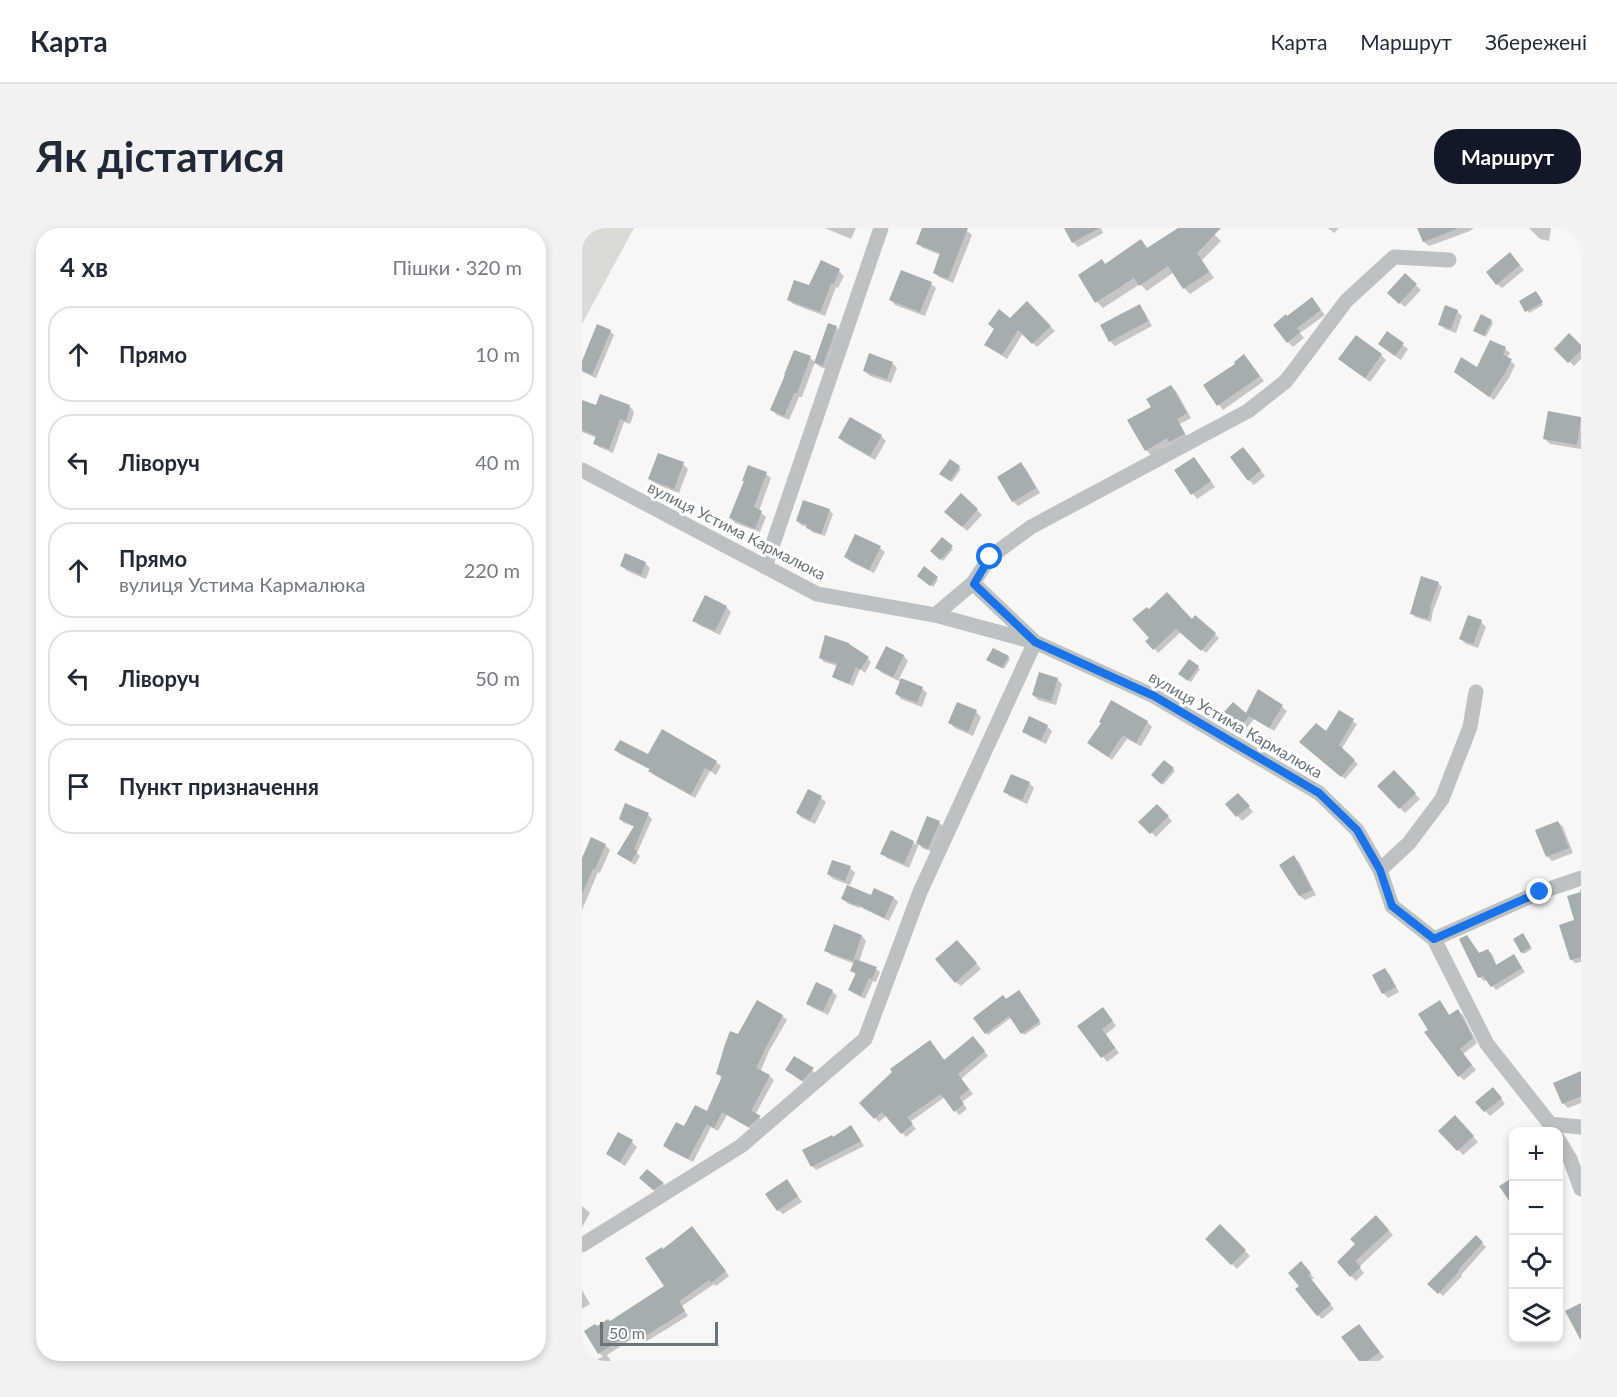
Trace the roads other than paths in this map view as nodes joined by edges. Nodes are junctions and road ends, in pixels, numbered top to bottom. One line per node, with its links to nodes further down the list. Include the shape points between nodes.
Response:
1 (881, 228): 4 (street)
2 (1449, 260): 5 (street, via 1394,257 1346,301 1286,381 1248,411 1030,527 990,557)
3 (582, 470): 4 (street, вулиця Устима Кармалюка)
4 (765, 567): 6 (street, вулиця Устима Кармалюка, via 817,594)
5 (974, 584): 6 (street); 7 (street)
6 (935, 615): 7 (street, вулиця Устима Кармалюка)
7 (1035, 642): 9 (street, вулиця Устима Кармалюка, via 1154,696 1319,793 1357,830); 17 (street, via 920,892 865,1039 741,1146)
8 (1476, 692): 9 (street, via 1470,727 1442,799 1409,843)
9 (1380, 870): 11 (street, вулиця Устима Кармалюка, via 1392,906)
10 (1581, 878): 11 (street)
11 (1434, 939): 12 (street, вулиця Устима Кармалюка, via 1487,1044)
12 (1551, 1127)
13 (1581, 1127): 14 (street)
14 (1563, 1128)
15 (1563, 1147): 16 (street)
16 (1581, 1189)
17 (582, 1245)

